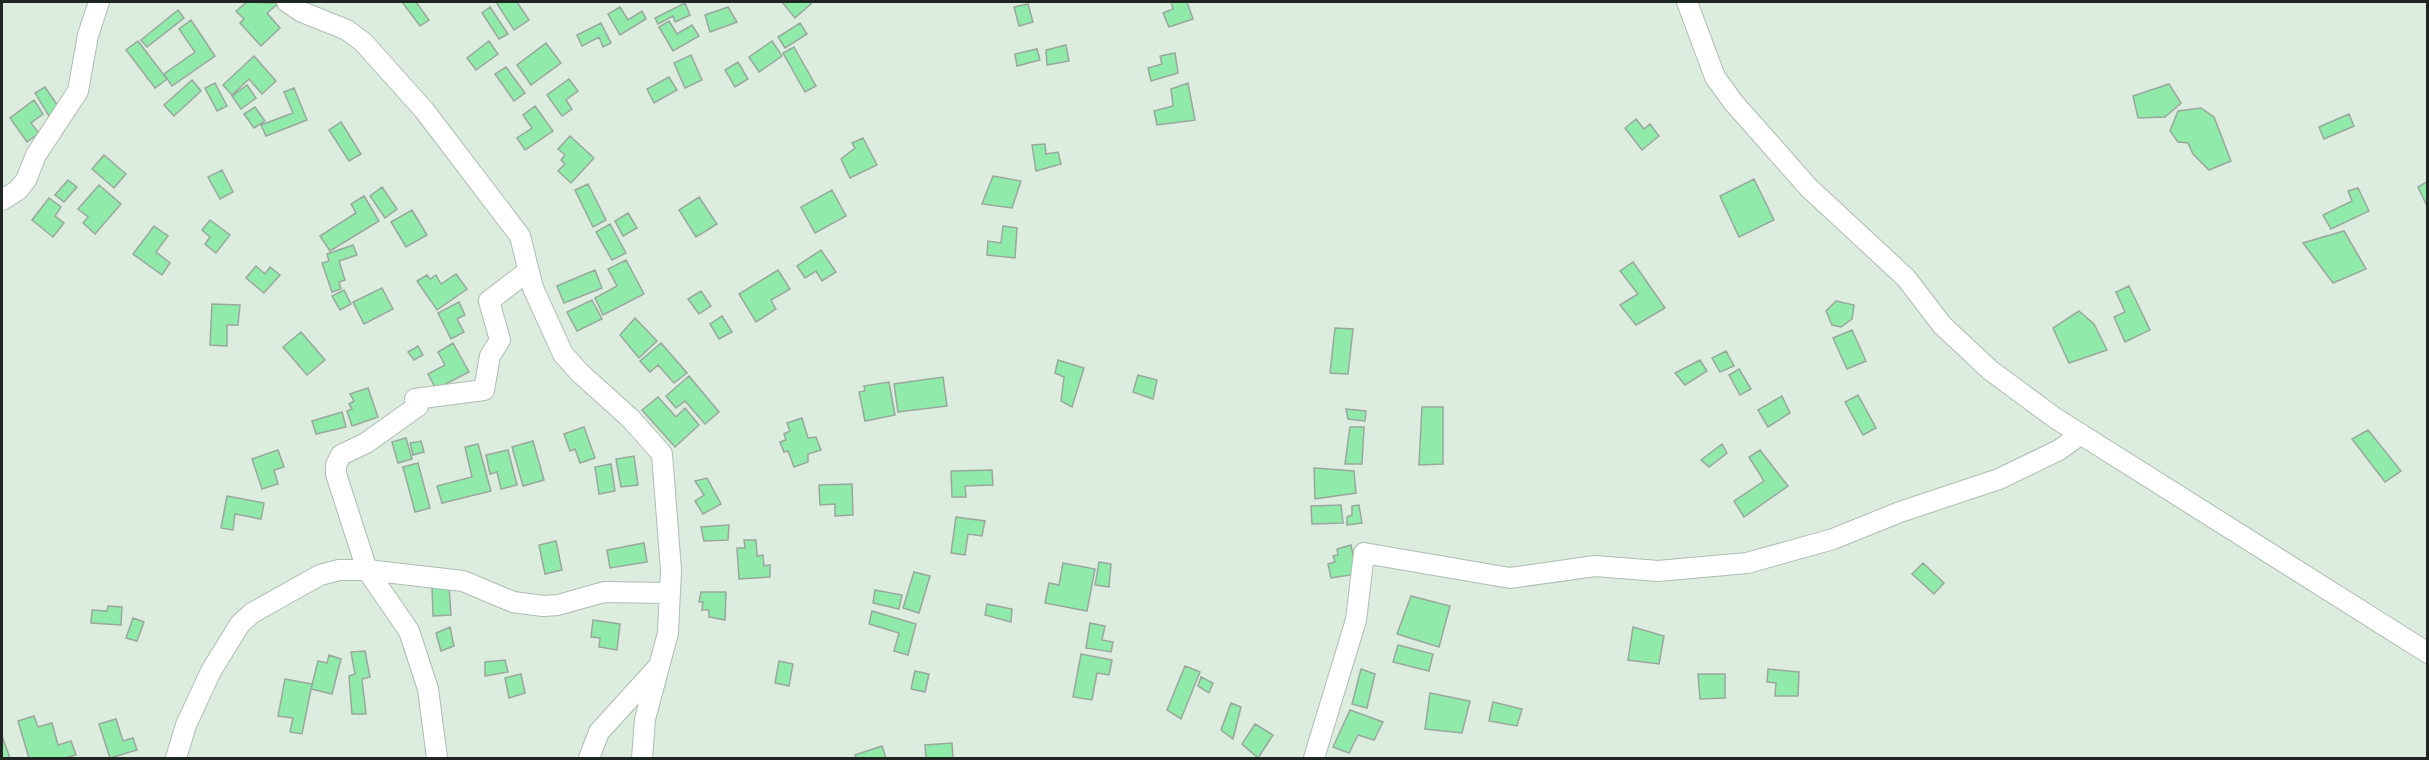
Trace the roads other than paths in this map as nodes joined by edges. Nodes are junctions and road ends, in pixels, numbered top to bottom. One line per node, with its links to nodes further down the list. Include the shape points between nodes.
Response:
1 (99, 2): 4 (street, via 88,34 78,91 36,155 26,180)
2 (287, 2): 5 (street, via 347,30 363,42 424,110 520,236)
3 (1687, 2): 6 (street, via 1715,77 1809,188 1906,278 1966,349)
4 (2, 200)
5 (528, 271): 7 (street, via 489,301 500,340 490,356 484,390 415,399 418,406 366,443 341,455 336,474); 8 (street, via 564,354 580,374 632,419 662,454 671,570)
6 (2081, 434): 9 (street); 15 (street, via 2059,450 1999,479 1833,539 1747,563 1658,571 1595,566 1510,578 1364,553 1356,620)
7 (367, 570): 8 (street, via 463,581 513,602 543,606 604,592); 11 (street, via 320,574 240,624 211,671 186,725); 12 (street, via 409,631 428,689)
8 (668, 593): 10 (street, via 668,633)
9 (2427, 653)
10 (662, 662): 13 (street, via 599,732); 14 (street, via 645,718)
11 (176, 759)
12 (437, 759)
13 (589, 759)
14 (642, 759)
15 (1314, 759)

